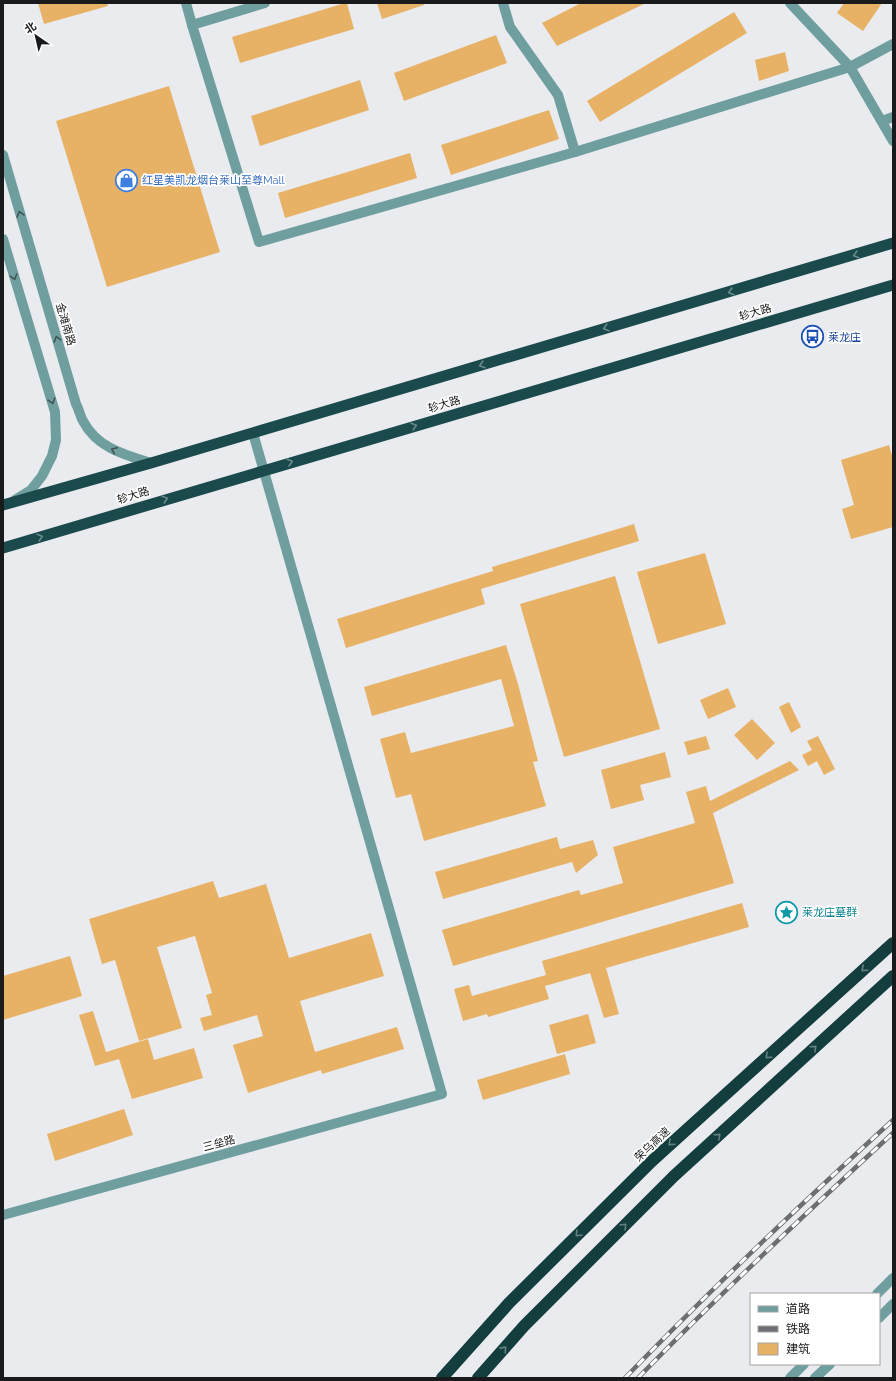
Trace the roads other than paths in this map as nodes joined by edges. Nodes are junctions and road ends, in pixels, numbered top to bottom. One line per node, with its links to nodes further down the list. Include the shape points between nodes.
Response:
1 (186, 3): 5 (street)
2 (265, 3): 5 (street)
3 (503, 3): 11 (street, via 510,28 558,95)
4 (790, 3): 7 (street)
5 (192, 25): 11 (street, via 259,242)
6 (893, 44): 7 (street)
7 (850, 67): 9 (street); 11 (street)
8 (893, 117): 9 (street)
9 (882, 121): 10 (street)
10 (893, 141)
11 (575, 152)
12 (3, 155): 17 (street, 金滩南路, one-way to 12, via 105,446 84,422 76,404)
13 (3, 239): 19 (street, one-way to 19, via 55,412 56,440 52,456 42,476 31,490)
14 (893, 244): 16 (highway, one-way to 16)
15 (893, 285): 18 (highway, 轸大路, one-way to 15)
16 (253, 433): 17 (highway); 18 (street)
17 (151, 463): 19 (highway)
18 (263, 470): 20 (highway, 轸大路, one-way to 18); 23 (street, 三垒路, via 442,1094)
19 (8, 503)
20 (3, 548)
21 (893, 943): 30 (highway, 荣乌高速, one-way to 30, via 652,1161 508,1303)
22 (893, 976): 31 (highway, one-way to 22, via 524,1326 674,1176)
23 (3, 1215)
24 (893, 1278): 25 (street)
25 (878, 1293)
26 (893, 1304): 27 (street)
27 (880, 1317)
28 (803, 1365): 32 (street)
29 (829, 1365): 33 (street)
30 (442, 1378)
31 (478, 1378)
32 (790, 1378)
33 (815, 1378)

